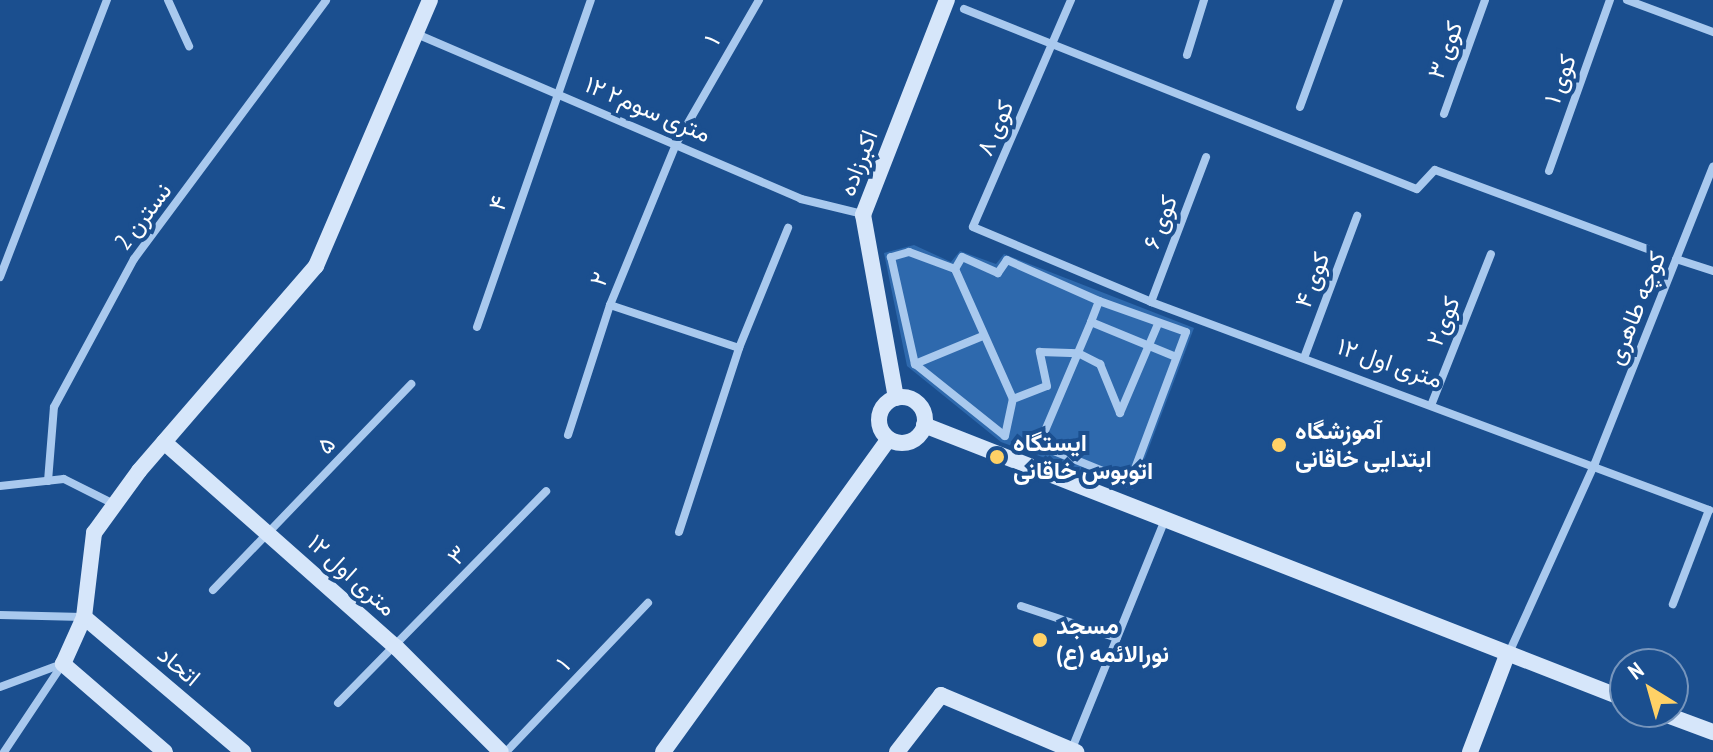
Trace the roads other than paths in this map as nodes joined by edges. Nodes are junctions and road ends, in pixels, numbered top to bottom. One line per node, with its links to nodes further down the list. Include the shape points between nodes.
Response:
1 (107, 0): 36 (street)
2 (168, 0): 17 (street)
3 (326, 0): 59 (street, نسترن 2, via 134,259 54,407)
4 (430, 0): 16 (street)
5 (591, 0): 20 (street)
6 (759, 0): 23 (street, ۱)
7 (947, 0): 27 (street, اکبرزاده)
8 (1071, 0): 18 (street, کوی ۸)
9 (1204, 0): 19 (street)
10 (1339, 0): 21 (street)
11 (1485, 0): 22 (street, کوی ۳)
12 (1610, 0): 26 (street, کوی ۱)
13 (1627, 0): 15 (street)
14 (964, 9): 18 (street)
15 (1713, 32)
16 (419, 35): 20 (street, ۱۲ متری سوم۲); 57 (street, via 316,266)
17 (189, 46)
18 (1053, 46): 29 (street, کوی ۸); 31 (street, via 1417,189 1435,170)
19 (1187, 55)
20 (556, 92): 23 (street, ۱۲ متری سوم۲); 42 (street, ۴)
21 (1300, 107)
22 (1444, 114)
23 (677, 142): 27 (street, ۱۲ متری سوم۲, via 801,199); 39 (street, ۲)
24 (1206, 157): 38 (street, کوی ۶)
25 (1713, 167): 33 (street, کوچه طاهری)
26 (1549, 171)
27 (863, 215): 51 (street, اکبرزاده)
28 (1357, 216): 48 (street, کوی ۴)
29 (973, 227): 38 (street, ۱۲ متری اول)
30 (788, 228): 45 (street)
31 (1647, 249)
32 (1491, 254): 53 (street, کوی۲)
33 (1676, 259): 35 (street); 58 (street, کوچه طاهری)
34 (955, 269): 37 (street, via 962,257 998,273 1007,260); 43 (street); 49 (street, via 909,252 891,257)
35 (1713, 271)
36 (0, 277)
37 (1099, 301): 40 (street); 41 (street)
38 (1151, 302): 48 (street, ۱۲ متری اول)
39 (610, 305): 45 (street); 55 (street, ۲)
40 (1091, 322): 44 (street); 46 (street)
41 (1158, 324): 44 (street); 47 (street, via 1186,332)
42 (477, 327)
43 (983, 336): 49 (street); 52 (street)
44 (1149, 346): 46 (street, via 1120,413 1100,364); 47 (street)
45 (739, 348): 64 (street)
46 (1078, 353): 47 (street, via 1039,445 1130,482); 52 (street, via 1040,352 1047,386)
47 (1176, 357)
48 (1304, 358): 53 (street, ۱۲ متری اول)
49 (915, 364): 52 (street, via 1005,436)
50 (411, 384): 65 (street, ۵)
51 (896, 398): 54 (street, via 918,403); 56 (street, via 883,407 879,420)
52 (1013, 399)
53 (1432, 403): 58 (street, ۱۲ متری اول)
54 (924, 425): 56 (street, via 910,441); 63 (street)
55 (568, 435)
56 (889, 439): 86 (street)
57 (164, 442): 62 (street); 65 (street, ۱۲ متری اول)
58 (1595, 463): 68 (street, ۱۲ متری اول, via 1709,510); 74 (street)
59 (48, 481): 60 (street); 62 (street, via 64,479)
60 (0, 486)
61 (546, 491): 73 (street, ۳)
62 (114, 504): 71 (street, via 94,533)
63 (1164, 522): 72 (street); 74 (street)
64 (679, 532)
65 (269, 533): 66 (street, ۵); 73 (street, ۱۲ متری اول)
66 (213, 590)
67 (648, 603): 85 (street, ۱)
68 (1673, 604)
69 (1021, 606): 72 (street)
70 (0, 615): 71 (street)
71 (84, 617): 75 (street); 81 (street, اتحاد)
72 (1117, 638): 82 (street)
73 (396, 647): 78 (street); 85 (street, ۱۲ متری اول)
74 (1507, 655): 77 (street); 88 (street)
75 (63, 664): 76 (street); 83 (street); 84 (street)
76 (0, 687)
77 (1609, 693)
78 (338, 703)
79 (1689, 723): 80 (street)
80 (1713, 732)
81 (235, 749)
82 (1073, 751): 87 (street, via 941,695)
83 (4, 752)
84 (165, 752)
85 (504, 752)
86 (663, 752)
87 (897, 752)
88 (1470, 752)

